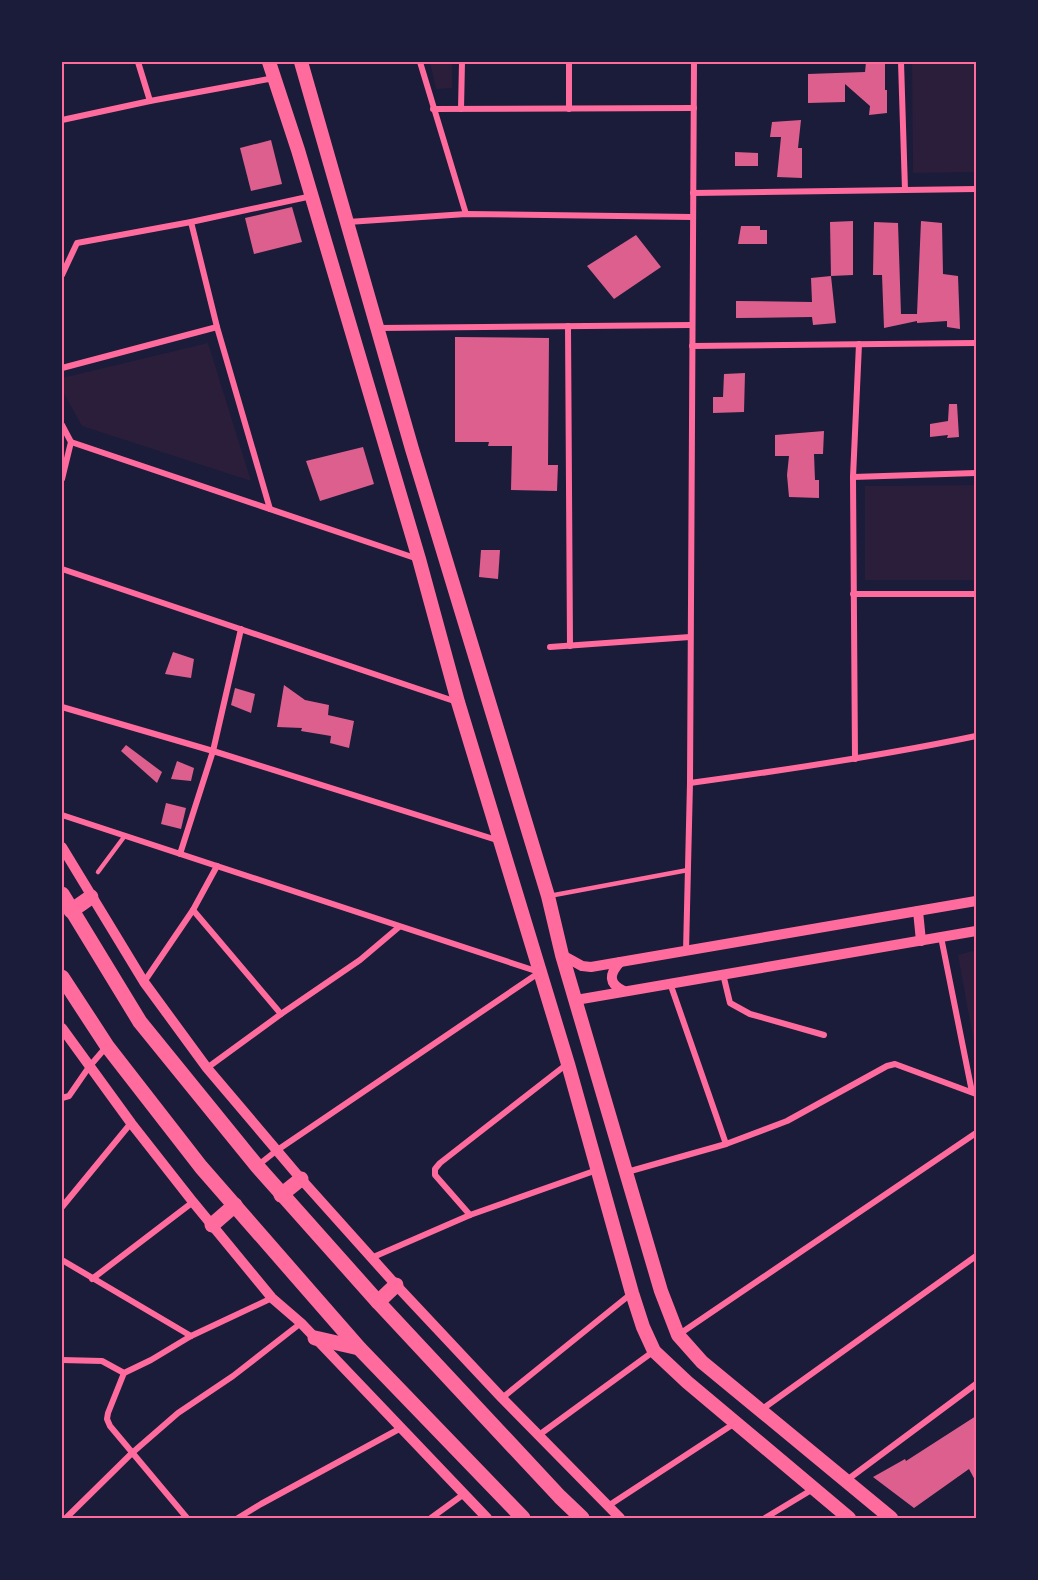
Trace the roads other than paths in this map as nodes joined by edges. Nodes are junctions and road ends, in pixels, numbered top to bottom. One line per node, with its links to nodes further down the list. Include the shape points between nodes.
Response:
1 (138, 62): 10 (street)
2 (269, 62): 9 (main road)
3 (301, 62): 16 (main road)
4 (420, 62): 12 (street)
5 (462, 62): 13 (street)
6 (569, 62): 14 (street)
7 (694, 62): 11 (street)
8 (901, 62): 19 (street)
9 (274, 78): 10 (street); 17 (main road)
10 (150, 101): 15 (street)
11 (694, 108): 14 (street); 20 (street)
12 (433, 109): 13 (street); 22 (street)
13 (462, 109): 14 (street)
14 (569, 109)
15 (62, 120)
16 (324, 143): 17 (main road); 25 (main road)
17 (298, 150): 21 (main road)
18 (976, 189): 19 (street)
19 (905, 190): 20 (street)
20 (693, 193): 23 (street)
21 (312, 196): 24 (street); 41 (main road)
22 (466, 214): 23 (street); 25 (street)
23 (692, 217): 27 (street)
24 (192, 222): 26 (street, via 77,243); 29 (street)
25 (346, 222): 30 (main road)
26 (62, 275)
27 (692, 325): 28 (street); 33 (street)
28 (568, 326): 30 (street); 47 (street)
29 (217, 327): 34 (street); 40 (street)
30 (377, 328): 64 (main road)
31 (976, 343): 32 (street)
32 (859, 344): 33 (street); 38 (street)
33 (692, 346): 46 (street)
34 (62, 368)
35 (62, 425): 36 (street)
36 (71, 442): 39 (street); 40 (street)
37 (976, 473): 38 (street)
38 (853, 477): 43 (street)
39 (62, 479)
40 (270, 509): 41 (street)
41 (418, 559): 49 (main road)
42 (62, 569): 45 (street)
43 (853, 594): 44 (street); 53 (street)
44 (976, 594)
45 (241, 629): 49 (street); 52 (street)
46 (690, 637): 47 (street); 54 (street)
47 (570, 646): 48 (street)
48 (550, 647)
49 (458, 702): 57 (main road)
50 (62, 707): 52 (street)
51 (976, 736): 53 (street)
52 (213, 751): 57 (street); 59 (street)
53 (855, 759): 54 (street)
54 (690, 783): 61 (street)
55 (62, 815): 56 (street)
56 (124, 837): 59 (street); 62 (lane)
57 (501, 841): 77 (main road)
58 (62, 847): 65 (street)
59 (180, 854): 60 (street)
60 (217, 866): 67 (street); 70 (street)
61 (688, 870): 64 (lane); 74 (street)
62 (98, 873)
63 (62, 894): 68 (highway)
64 (548, 896): 75 (main road)
65 (91, 897): 68 (highway); 80 (street)
66 (976, 902): 69 (street)
67 (193, 909): 80 (street); 84 (street)
68 (71, 911): 97 (highway, via 140,1022)
69 (918, 911): 73 (street); 74 (street)
70 (399, 927): 77 (street); 84 (street, via 360,960)
71 (976, 930): 72 (street)
72 (941, 937): 73 (street); 91 (street)
73 (921, 940): 78 (street)
74 (686, 951): 76 (street)
75 (562, 955): 76 (street, via 582,966); 83 (main road)
76 (620, 962): 82 (street, via 611,980)
77 (540, 972): 88 (main road); 96 (street)
78 (723, 973): 81 (street); 86 (street, via 730,1002 750,1014)
79 (62, 978): 87 (highway)
80 (144, 982): 90 (street)
81 (670, 983): 82 (street); 95 (street)
82 (624, 990): 83 (street)
83 (576, 1000): 99 (main road)
84 (280, 1014): 90 (street)
85 (62, 1028): 89 (street)
86 (824, 1035)
87 (107, 1046): 89 (street); 103 (highway)
88 (568, 1064): 98 (main road); 105 (street, via 435,1169 435,1175)
89 (89, 1067): 92 (street, via 69,1096); 93 (street)
90 (207, 1068): 96 (street)
91 (974, 1093): 95 (street, via 895,1064 787,1121)
92 (62, 1098)
93 (131, 1123): 102 (street); 104 (street)
94 (976, 1134): 116 (street)
95 (726, 1144): 99 (street)
96 (276, 1151): 97 (street); 100 (street)
97 (257, 1166): 101 (highway)
98 (598, 1170): 105 (street); 112 (main road)
99 (627, 1172): 116 (main road, via 661,1291)
100 (301, 1179): 101 (highway); 108 (street)
101 (281, 1195): 114 (highway)
102 (193, 1202): 106 (street); 110 (street)
103 (235, 1205): 106 (highway); 119 (highway)
104 (62, 1207)
105 (470, 1215): 108 (street)
106 (212, 1225): 113 (street)
107 (976, 1256): 125 (street)
108 (371, 1258): 111 (street)
109 (62, 1260): 110 (street)
110 (92, 1279): 117 (street)
111 (396, 1285): 114 (highway); 124 (street)
112 (632, 1293): 120 (main road); 124 (street)
113 (272, 1298): 115 (street); 117 (street)
114 (378, 1302): 142 (highway)
115 (301, 1323): 118 (street); 130 (street, via 178,1413)
116 (678, 1335): 125 (main road, via 702,1362)
117 (191, 1336): 122 (street)
118 (315, 1338): 119 (highway); 127 (street)
119 (359, 1348): 141 (highway)
120 (654, 1351): 126 (main road); 128 (street)
121 (62, 1360): 122 (street, via 102,1361)
122 (124, 1372): 130 (street, via 107,1419)
123 (976, 1384): 132 (street)
124 (502, 1398): 128 (street)
125 (761, 1410): 129 (main road)
126 (736, 1423): 131 (main road); 135 (street)
127 (401, 1428): 134 (street); 138 (street)
128 (539, 1435): 135 (street)
129 (796, 1439): 131 (main road); 132 (main road)
130 (132, 1453): 136 (street); 137 (street)
131 (778, 1458): 133 (main road)
132 (845, 1481): 146 (main road)
133 (814, 1488): 144 (street); 145 (main road)
134 (464, 1494): 139 (street); 140 (street)
135 (608, 1506): 143 (street)
136 (69, 1517)
137 (187, 1518)
138 (238, 1518)
139 (431, 1518)
140 (487, 1518)
141 (523, 1518)
142 (582, 1518)
143 (620, 1518)
144 (765, 1518)
145 (849, 1518)
146 (891, 1518)

